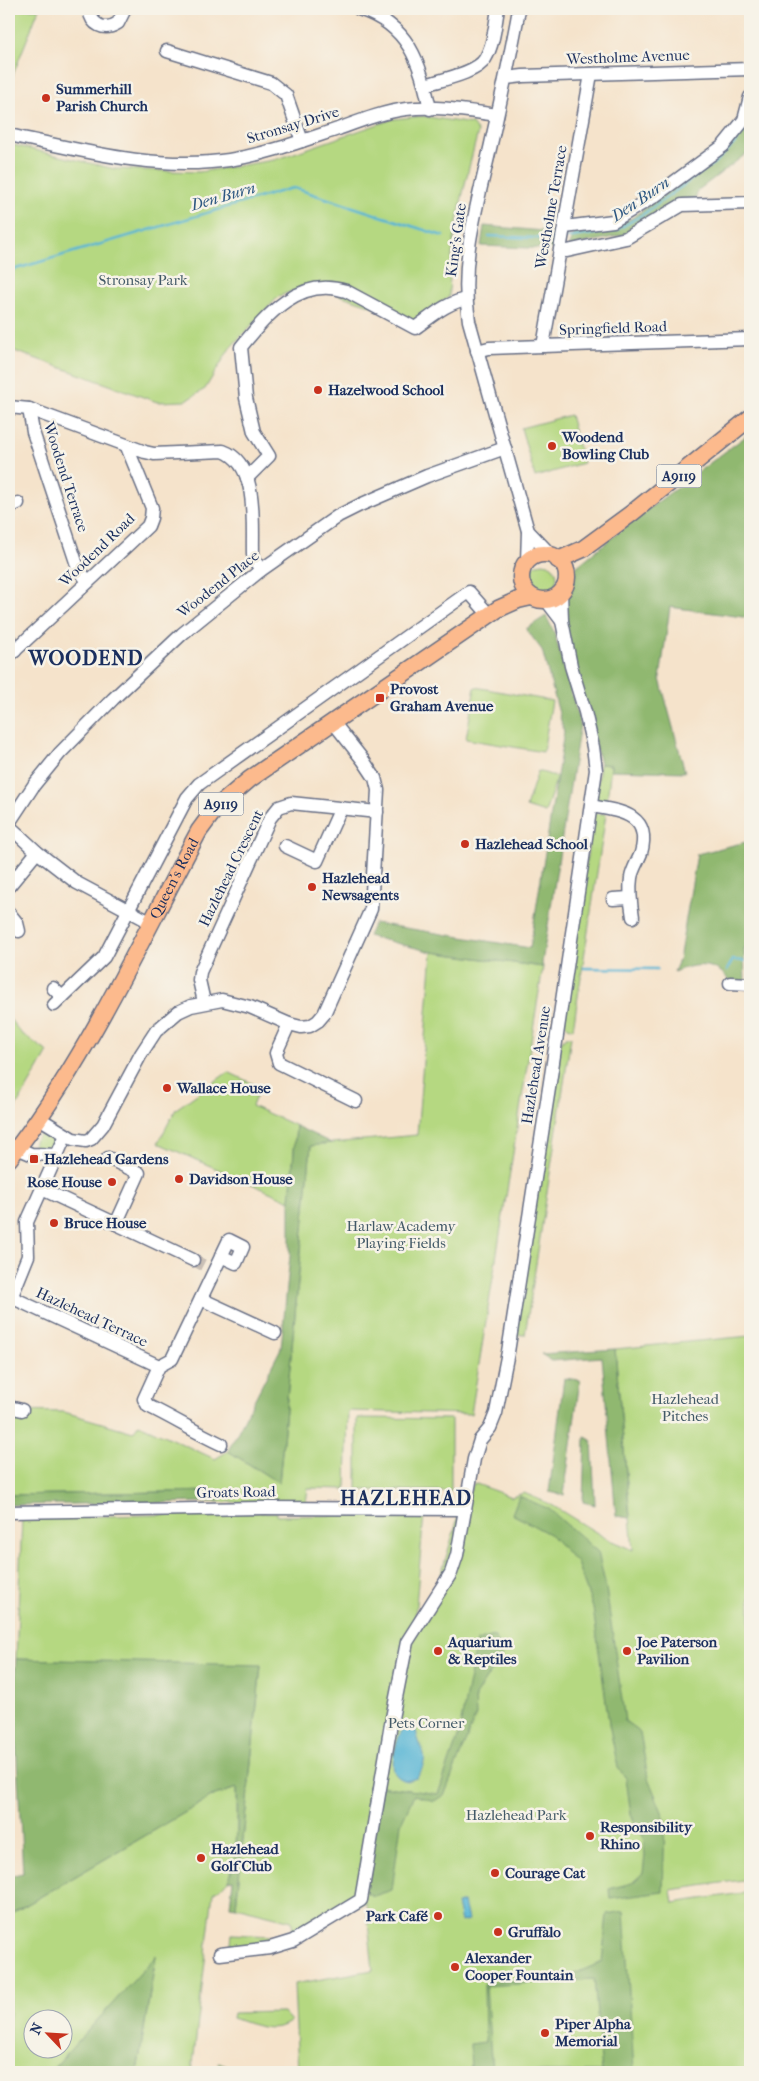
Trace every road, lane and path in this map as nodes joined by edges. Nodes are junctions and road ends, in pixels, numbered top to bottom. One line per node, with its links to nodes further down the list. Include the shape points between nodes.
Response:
1 (89, 9): 2 (street, via 94,22 106,27 118,23)
2 (124, 9)
3 (359, 9): 10 (street, via 390,24 404,40 416,58)
4 (498, 9): 10 (street, via 492,43 485,60 475,68)
5 (519, 9): 9 (street, King's Gate)
6 (170, 55): 15 (street, via 271,83 286,95)
7 (750, 69): 8 (street, Westholme Avenue)
8 (591, 74): 9 (street, Westholme Avenue); 17 (street, Westholme Terrace)
9 (506, 78): 13 (street, King's Gate)
10 (424, 85): 12 (street)
11 (750, 97): 17 (street, via 744,120 723,146 655,196 613,221)
12 (430, 108): 13 (street, Stronsay Drive); 15 (street, Stronsay Drive, via 408,108 379,114)
13 (497, 115): 19 (street, King's Gate, via 469,244)
14 (9, 134): 15 (street, Stronsay Drive, via 101,154 180,164 265,154)
15 (302, 141)
16 (750, 204): 18 (street, via 682,205 626,238 567,251)
17 (564, 228): 18 (street, Westholme Terrace)
18 (560, 249): 21 (street, Westholme Terrace)
19 (466, 299): 22 (street, King's Gate); 28 (street, via 455,301 415,328 335,288 309,289 285,301 264,319 241,347 246,398 254,432 269,456)
20 (750, 340): 21 (street, Springfield Road)
21 (544, 346): 22 (street, Springfield Road)
22 (477, 351): 27 (street, King's Gate)
23 (9, 407): 24 (street)
24 (29, 409): 26 (street); 35 (street, Woodend Terrace, via 78,568)
25 (750, 418): 30 (main road, A9119)
26 (127, 447): 28 (street, via 154,454 223,451 238,460); 35 (street, Woodend Road, via 152,508 151,518 148,526)
27 (505, 448): 29 (street, King's Gate); 33 (street, Woodend Place, via 434,473 360,505 338,516)
28 (247, 478): 33 (street, via 253,554)
29 (528, 531): 31 (street, King's Gate); 32 (street, King's Gate)
30 (583, 549): 31 (main road, A9119); 36 (main road, A9119)
31 (555, 558): 32 (main road, A9119, via 539,555); 36 (main road, via 565,570)
32 (526, 562): 34 (main road, A9119)
33 (261, 570): 46 (street, Woodend Place, via 182,634 113,699 60,753 34,785)
34 (521, 580): 37 (main road, via 526,592); 38 (main road, Queen's Road / A9119)
35 (88, 582): 41 (street, Woodend Road)
36 (564, 584): 37 (main road, A9119, via 557,596); 39 (street, Hazlehead Avenue)
37 (539, 598): 38 (main road, Queen's Road / A9119, via 518,600); 39 (street, Hazlehead Avenue)
38 (490, 611): 42 (main road, Queen's Road / A9119); 52 (street, Queen's Road, via 469,592 199,784 187,798)
39 (562, 621): 43 (street, Hazlehead Avenue, via 593,747 596,770)
40 (9, 639): 41 (street)
41 (12, 654)
42 (333, 722): 45 (street, via 374,778 378,790); 55 (main road, Queen's Road / A9119, via 250,779 216,808 199,832)
43 (591, 806): 50 (street, via 623,811 637,821 642,831 644,840 631,877); 79 (street, Hazlehead Avenue, via 506,1360 496,1413 480,1440)
44 (340, 810): 45 (street, Hazlehead Crescent); 47 (street, via 317,861); 60 (street, Hazlehead Crescent, via 291,804 279,808 270,818 200,972)
45 (377, 812): 61 (street, via 371,909 324,1014 310,1026)
46 (9, 825): 48 (street)
47 (285, 846)
48 (37, 852): 49 (street); 52 (street, via 77,883)
49 (9, 886)
50 (630, 898): 51 (street); 54 (street)
51 (612, 899)
52 (128, 911): 55 (street); 59 (street, Queen's Road, via 104,957 58,1001)
53 (9, 913): 56 (street)
54 (633, 918)
55 (150, 922): 63 (main road, Queen's Road / A9119, via 98,1020)
56 (19, 931)
57 (730, 983): 58 (street)
58 (750, 984)
59 (53, 988)
60 (204, 1002): 61 (street, via 222,1000 250,1007); 64 (street, via 178,1012 156,1030 96,1136 86,1141)
61 (289, 1024): 62 (street, via 276,1053 279,1063)
62 (356, 1101)
63 (39, 1118): 64 (street); 65 (main road, Queen's Road / A9119)
64 (66, 1135): 66 (street)
65 (13, 1153): 66 (street)
66 (56, 1155): 68 (street)
67 (108, 1158): 69 (street, via 139,1173)
68 (42, 1189): 69 (street); 73 (street, via 27,1222 26,1264)
69 (116, 1224): 71 (street)
70 (221, 1256): 71 (street)
71 (203, 1265): 72 (street)
72 (201, 1299): 74 (street); 75 (street, via 172,1359)
73 (10, 1300): 75 (street, Hazlehead Terrace)
74 (275, 1333)
75 (159, 1366): 78 (street, via 145,1403)
76 (9, 1407): 77 (street)
77 (22, 1410)
78 (221, 1444)
79 (464, 1509): 80 (street, Groats Road); 81 (street, Hazlehead Avenue, via 451,1572 407,1642 361,1900 293,1941 270,1948)
80 (9, 1512)
81 (220, 1954)

